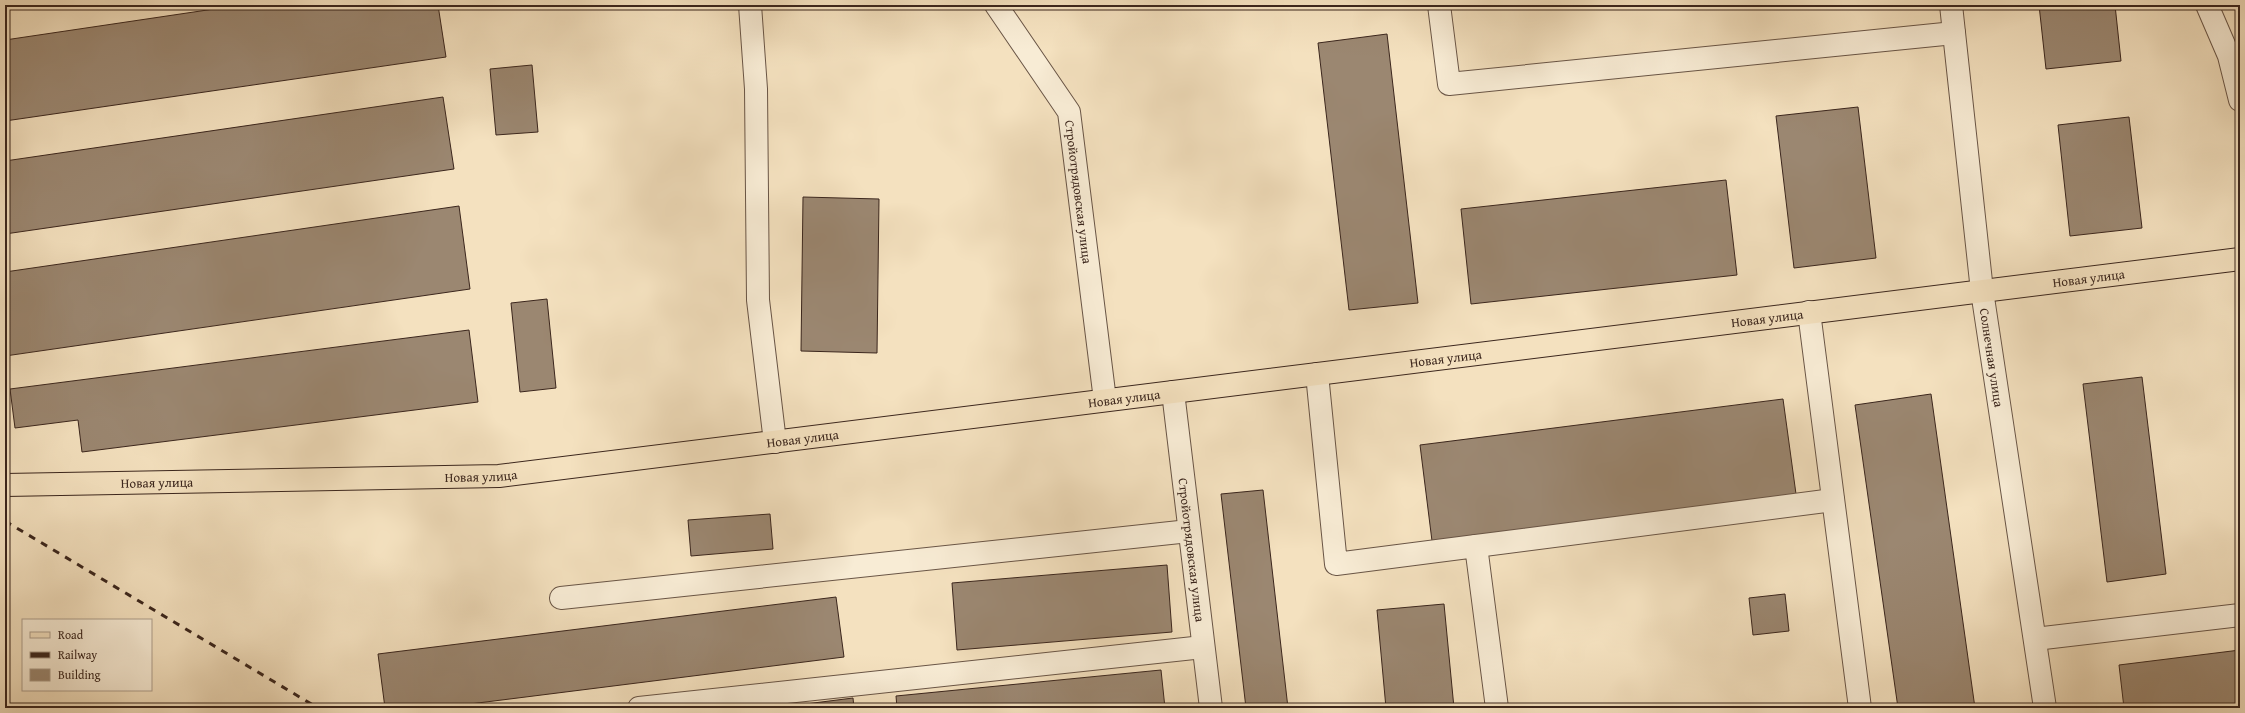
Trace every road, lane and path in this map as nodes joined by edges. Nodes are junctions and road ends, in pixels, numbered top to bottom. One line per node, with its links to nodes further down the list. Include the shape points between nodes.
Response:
1 (750, 5): 14 (street, via 756,88 758,300)
2 (996, 5): 13 (street, Стройотрядовская улица, via 1069,112)
3 (1439, 5): 6 (street, via 1449,84)
4 (1951, 5): 6 (street, Солнечная улица)
5 (2207, 5): 7 (street, via 2229,56)
6 (1954, 33): 9 (street, Солнечная улица)
7 (2240, 100)
8 (2240, 259): 9 (main road, Новая улица)
9 (1982, 291): 10 (main road, Новая улица); 21 (street, Солнечная улица)
10 (1809, 312): 11 (main road, Новая улица); 16 (street)
11 (1317, 374): 12 (main road, Новая улица); 18 (street, via 1336,564)
12 (1172, 392): 13 (main road, Новая улица); 17 (street, Стройотрядовская улица)
13 (1105, 400): 14 (main road, Новая улица)
14 (775, 442): 15 (main road, Новая улица, via 499,476)
15 (5, 486)
16 (1833, 500): 18 (street); 26 (street)
17 (1189, 531): 19 (street); 22 (street, Стройотрядовская улица)
18 (1476, 546): 25 (street)
19 (561, 598)
20 (2240, 614): 21 (street)
21 (2035, 639): 27 (street, Солнечная улица)
22 (1203, 647): 23 (street); 24 (street, Стройотрядовская улица)
23 (639, 708)
24 (1211, 708)
25 (1497, 708)
26 (1860, 708)
27 (2045, 708)

